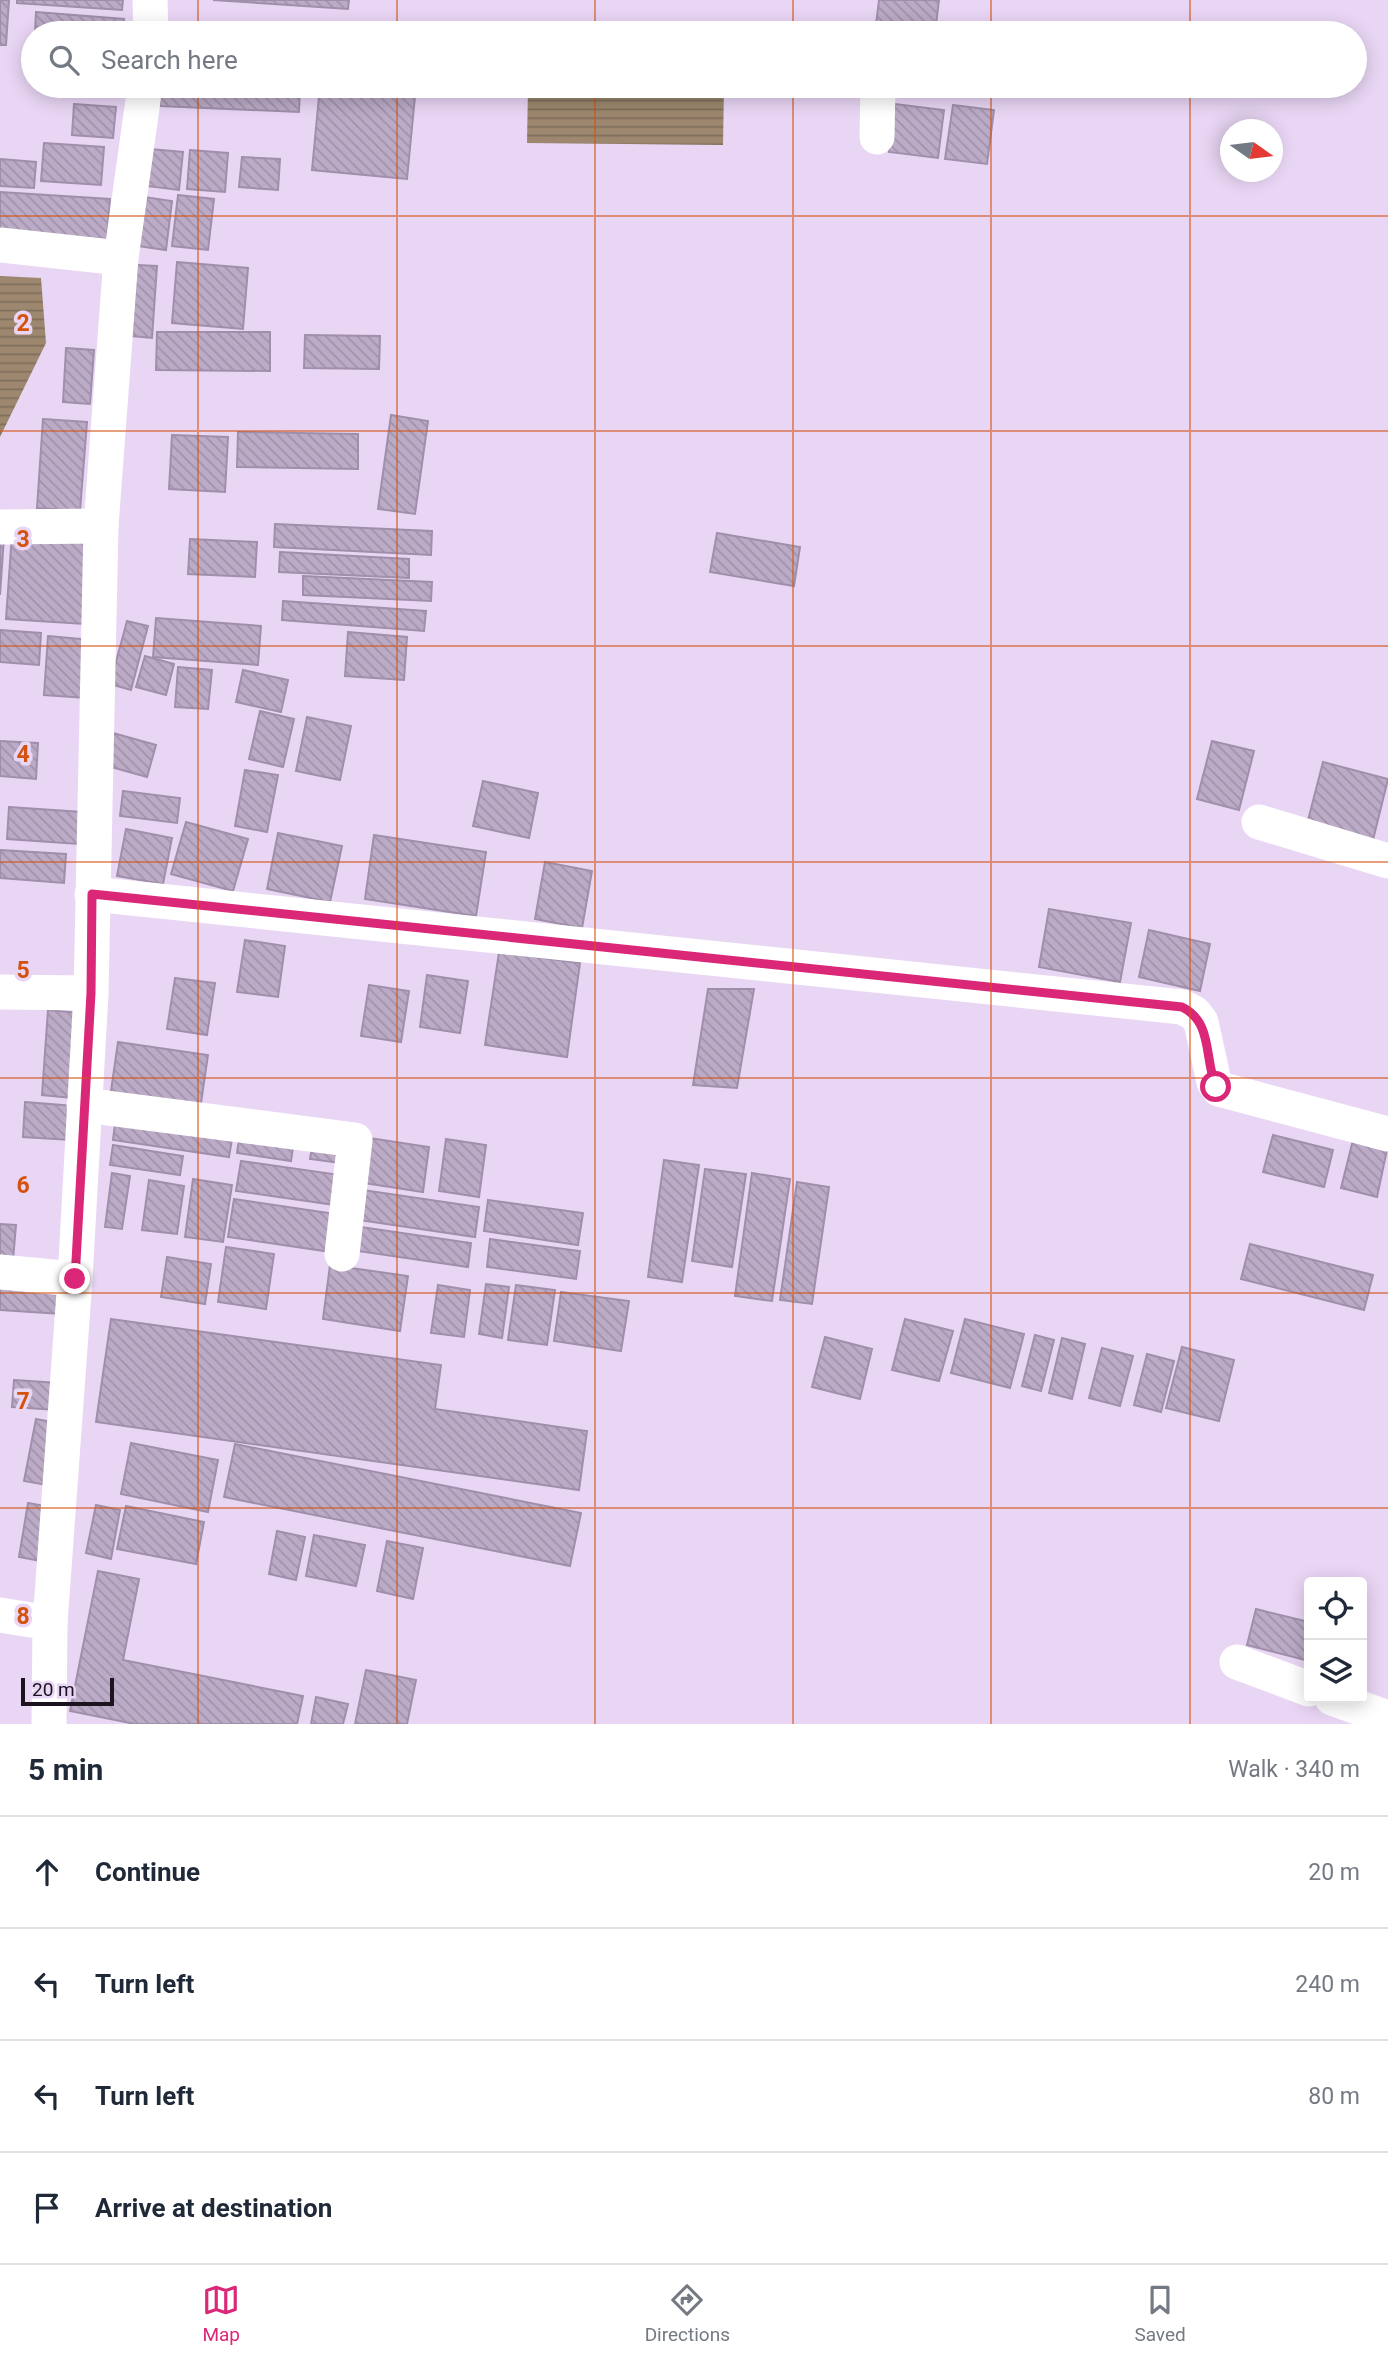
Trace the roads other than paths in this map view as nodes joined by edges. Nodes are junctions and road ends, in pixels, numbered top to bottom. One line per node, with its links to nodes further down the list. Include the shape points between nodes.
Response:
1 (150, 0): 2 (street)
2 (151, 21)
3 (143, 98): 7 (street)
4 (878, 98): 5 (street)
5 (877, 137)
6 (0, 245): 7 (street)
7 (121, 258): 8 (street)
8 (101, 526): 9 (street); 12 (street)
9 (0, 527)
10 (1258, 822): 11 (street)
11 (1388, 861)
12 (92, 894): 14 (street); 16 (street, via 1182,1007 1201,1022 1219,1090)
13 (0, 992): 14 (street)
14 (91, 993): 15 (street)
15 (84, 1105): 17 (street, via 355,1140); 19 (street)
16 (1388, 1134)
17 (342, 1254)
18 (0, 1272): 19 (street)
19 (75, 1279): 21 (street)
20 (0, 1615): 21 (street)
21 (50, 1623): 26 (street)
22 (1237, 1662): 23 (street)
23 (1304, 1687)
24 (1346, 1703): 25 (street)
25 (1388, 1718)
26 (49, 1724)

